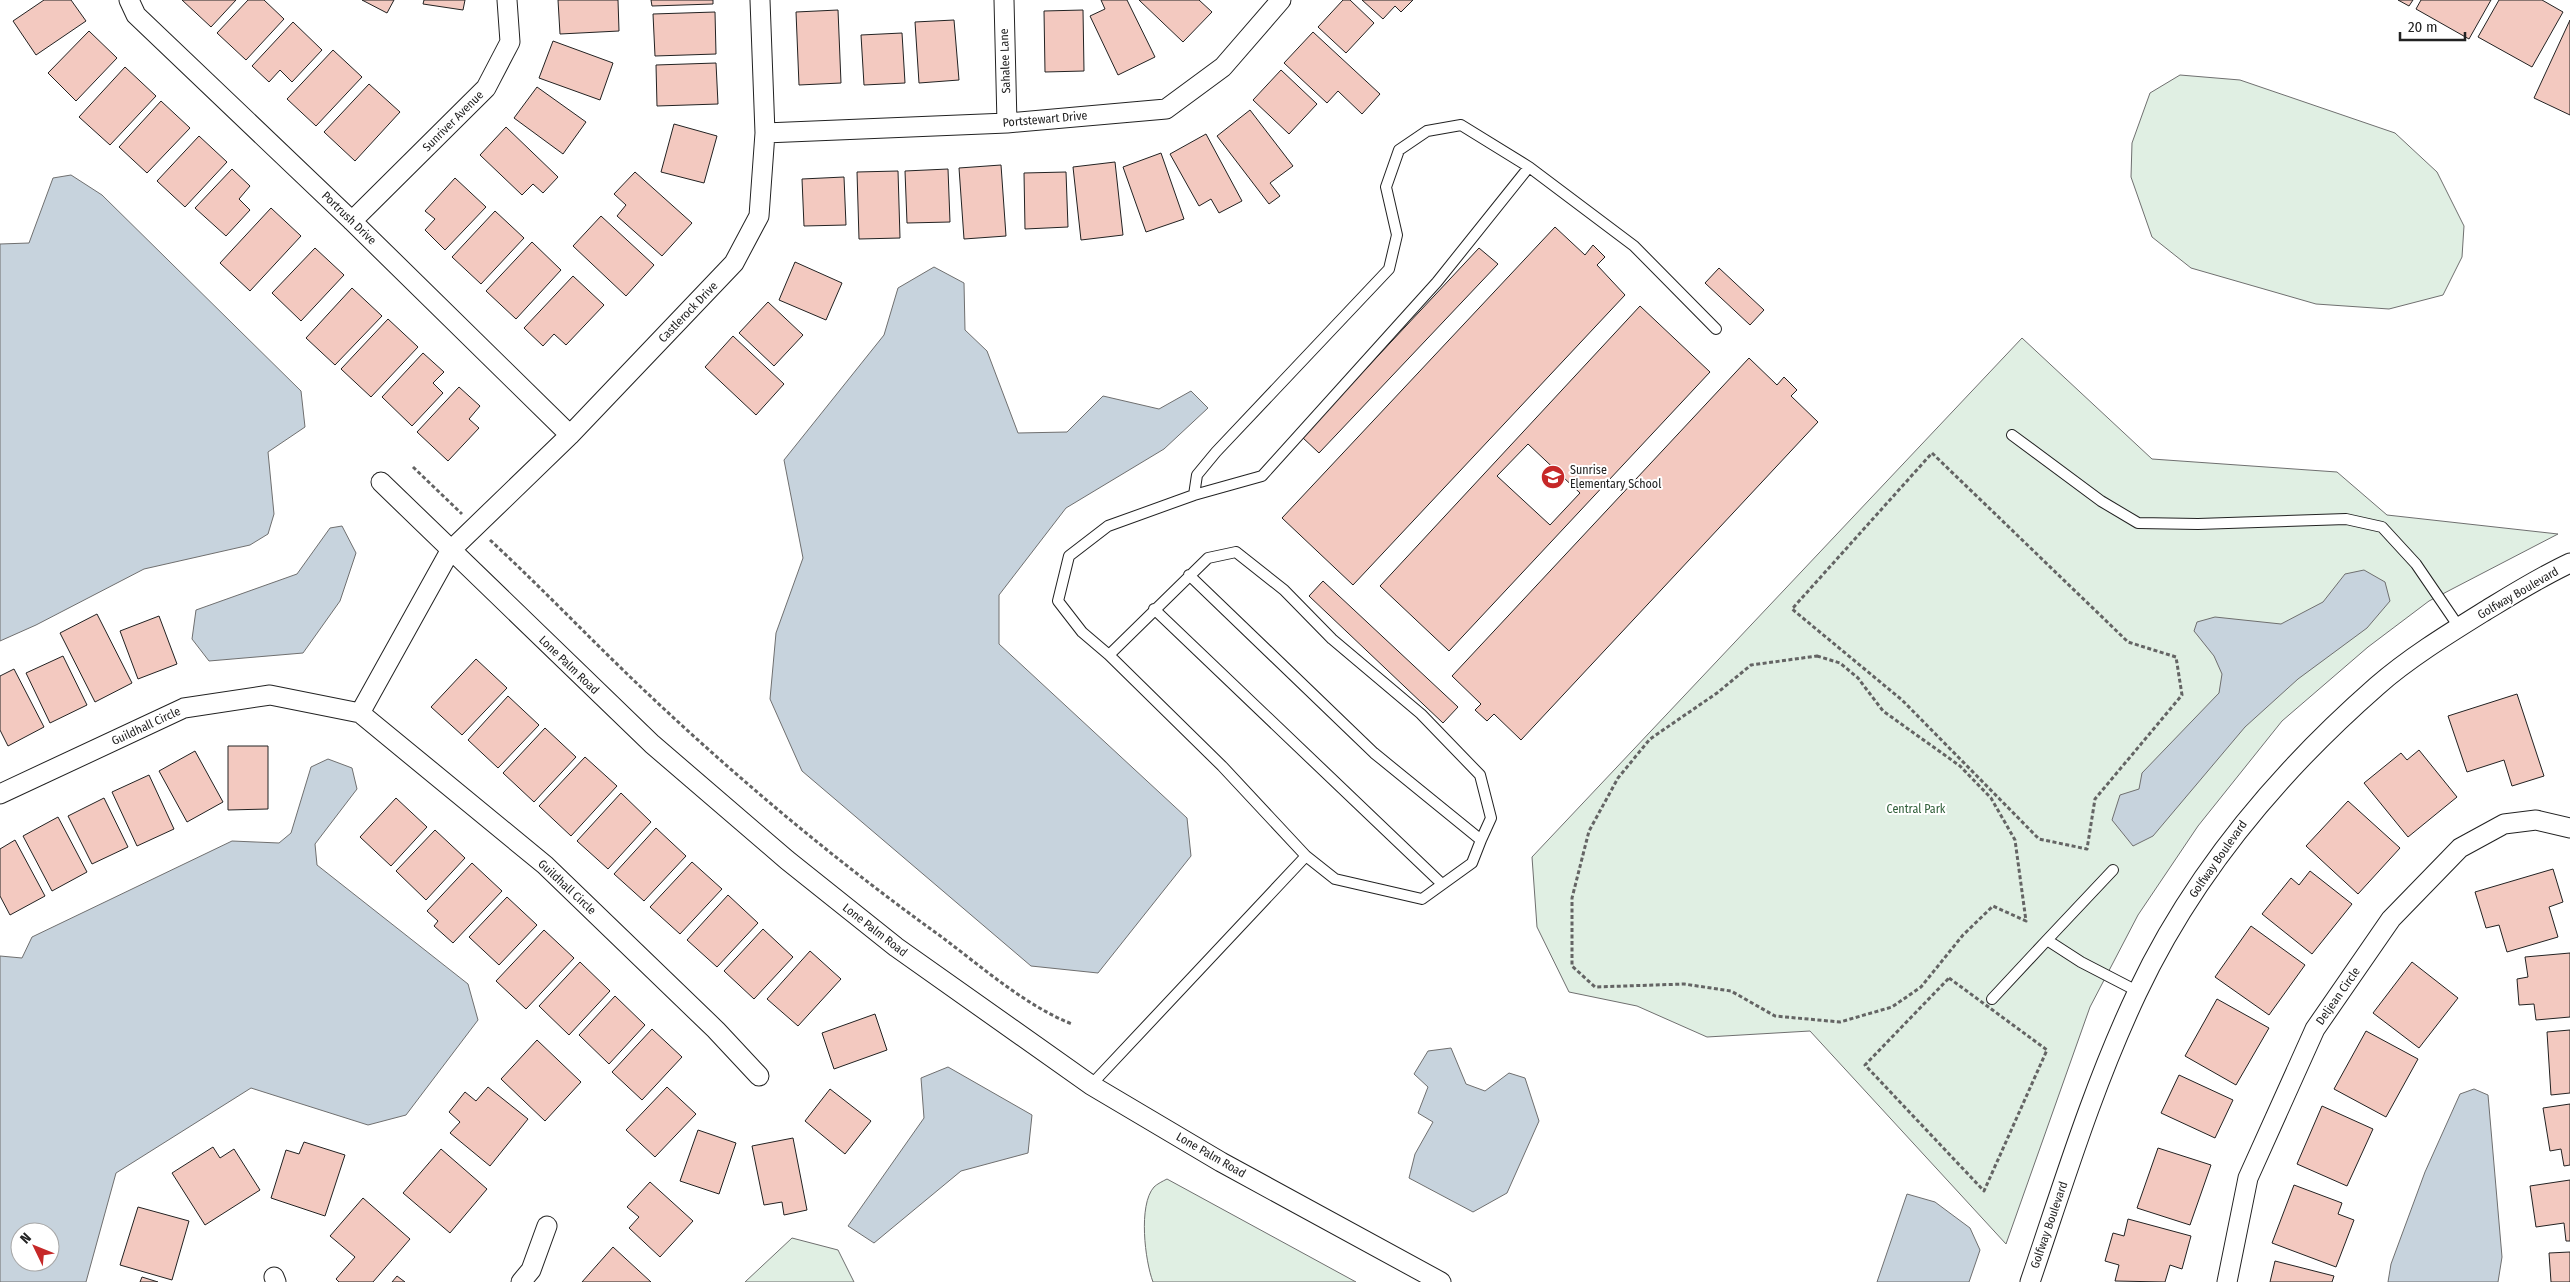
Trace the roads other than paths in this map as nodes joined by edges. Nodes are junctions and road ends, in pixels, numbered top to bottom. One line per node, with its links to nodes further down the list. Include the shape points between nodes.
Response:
1 (128, 0): 9 (street, Portrush Drive, via 136,15)
2 (507, 0): 9 (street, Sunriver Avenue, via 510,42 486,88)
3 (760, 0): 7 (street, Castlerock Drive)
4 (1004, 0): 6 (street, Sahalee Lane)
5 (1281, 0): 6 (street, Portstewart Drive, via 1222,67 1166,108)
6 (1007, 123): 7 (street, Portstewart Drive)
7 (765, 133): 12 (street, Castlerock Drive, via 759,216 734,263)
8 (1529, 167): 10 (lane, via 1634,246); 14 (lane, via 1437,282 1262,476); 14 (lane, via 1461,125 1427,130 1399,150 1386,187 1397,235 1389,269 1216,452 1197,475)
9 (352, 221): 12 (street, Portrush Drive)
10 (1716, 329)
11 (2012, 435): 19 (lane, via 2101,501 2138,523 2346,519 2382,527 2416,564)
12 (570, 436): 15 (street, Castlerock Drive)
13 (380, 482): 15 (street, Lone Palm Road)
14 (1194, 495): 20 (lane, via 1108,526 1069,556 1058,601 1082,632)
15 (450, 552): 21 (street); 32 (street, Lone Palm Road, via 652,744 786,860 896,947)
16 (2570, 563): 19 (street, Golfway Boulevard, via 2543,575)
17 (1189, 575): 18 (lane); 24 (lane, via 1374,753); 24 (lane, via 1208,558 1236,552 1284,590 1332,639 1421,714 1480,775 1491,818)
18 (1154, 609): 20 (lane); 27 (lane)
19 (2459, 627): 29 (street, Golfway Boulevard, via 2379,684 2312,748 2238,829 2184,907)
20 (1109, 655): 25 (lane, via 1222,766)
21 (360, 713): 22 (street, Guildhall Circle, via 270,695 184,708); 31 (street, Guildhall Circle, via 545,865 716,1030)
22 (0, 794)
23 (2570, 825): 37 (street, Deljean Circle, via 2536,820 2504,824 2460,848 2391,919 2311,1038 2248,1178)
24 (1482, 840): 27 (lane, via 1472,863)
25 (1306, 856): 27 (lane, via 1335,879 1422,899); 32 (lane)
26 (2113, 870): 28 (lane)
27 (1442, 884)
28 (2047, 940): 29 (lane); 30 (lane)
29 (2137, 991): 36 (street, Golfway Boulevard, via 2105,1067)
30 (1992, 999)
31 (759, 1076)
32 (1092, 1085): 35 (street, Lone Palm Road, via 1221,1162)
33 (547, 1226): 34 (street, via 531,1270)
34 (521, 1282)
35 (1441, 1282)
36 (2030, 1282)
37 (2227, 1282)

